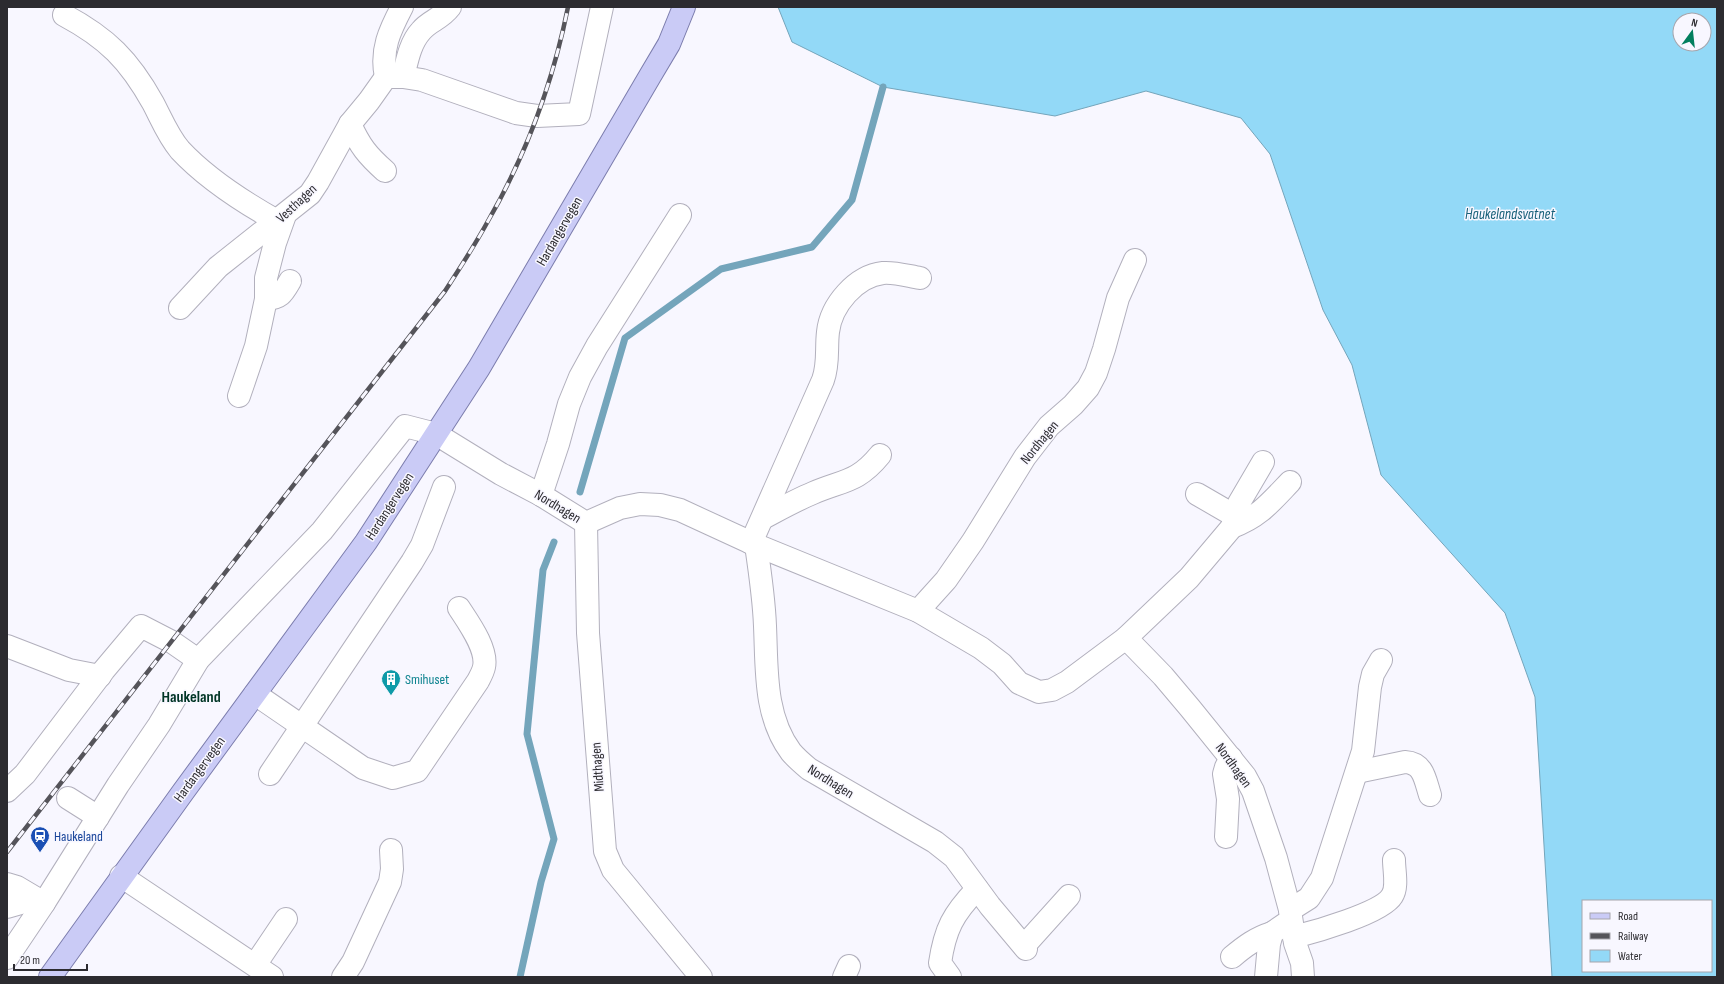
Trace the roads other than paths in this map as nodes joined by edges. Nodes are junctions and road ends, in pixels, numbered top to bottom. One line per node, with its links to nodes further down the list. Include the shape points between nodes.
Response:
1 (402, 7): 6 (street, via 387,37 384,51 384,66)
2 (450, 7): 6 (street, via 417,36)
3 (602, 7): 6 (street, via 579,114 537,116 516,113 422,80)
4 (684, 7): 17 (main road, Hardangervegen, via 669,44 479,368)
5 (64, 15): 10 (street, via 98,35 119,53 135,73 179,149 203,172 247,204)
6 (395, 77): 7 (street, Vesthagen)
7 (350, 124): 8 (street, via 358,142 369,157); 10 (street, Vesthagen, via 310,194)
8 (385, 171)
9 (680, 215): 23 (street, via 580,377)
10 (281, 218): 14 (street, via 266,278); 15 (street, Vesthagen, via 218,267)
11 (1135, 260): 29 (street, Nordhagen, via 1118,298 1096,373 1088,388 1049,426 1034,445 951,574)
12 (920, 278): 24 (street, via 884,273 870,276 858,283 843,299 830,322 827,369 823,380)
13 (290, 281): 14 (street, via 284,292 276,299)
14 (266, 299): 16 (street, via 256,346)
15 (180, 308)
16 (239, 396)
17 (436, 434): 23 (street, Nordhagen); 32 (street, Nordhagen, via 404,426 322,532); 35 (main road, Hardangervegen, via 366,542)
18 (880, 455): 24 (street, via 860,475 814,492)
19 (1263, 462): 25 (street, via 1239,504)
20 (1290, 482): 25 (street, via 1263,511 1248,521)
21 (444, 487): 36 (street, via 422,545)
22 (1197, 494): 25 (street)
23 (541, 495): 26 (street, Nordhagen)
24 (763, 518): 27 (street)
25 (1233, 522): 30 (street, Nordhagen, via 1189,578)
26 (586, 523): 27 (street, Nordhagen, via 620,508 640,504 660,505 680,510); 61 (street, Midthagen, via 588,633 605,851 613,870)
27 (753, 544): 29 (street, Nordhagen); 49 (street, Nordhagen, via 764,597 769,701 779,730 791,753 809,769 935,842 954,857)
28 (459, 608): 36 (street, via 474,630 483,652 485,666 478,681 417,771 393,778 364,768)
29 (918, 611): 30 (street, Nordhagen, via 981,648 1002,664 1019,683 1039,692 1052,690 1067,682)
30 (1126, 638): 37 (street, Nordhagen, via 1163,676)
31 (7, 646): 34 (street, via 69,670)
32 (198, 660): 34 (street, via 172,642 141,626); 43 (street, via 159,725)
33 (1380, 660): 38 (street, via 1370,687 1363,751)
34 (100, 676): 40 (street, via 25,774)
35 (255, 694): 36 (street); 47 (main road, Hardangervegen)
36 (303, 727): 39 (street)
37 (1231, 758): 44 (street, via 1224,774 1228,799); 54 (street, Nordhagen, via 1253,791 1276,858)
38 (1357, 772): 41 (street, via 1405,762 1412,763 1422,772); 54 (street, via 1322,878)
39 (270, 774)
40 (7, 791)
41 (1430, 795)
42 (68, 798): 43 (street)
43 (98, 817): 51 (street)
44 (1226, 837)
45 (391, 850): 60 (street, via 390,882 353,962)
46 (1394, 860): 54 (street, via 1393,895 1379,907 1329,928)
47 (121, 876): 58 (street); 59 (main road, Hardangervegen)
48 (7, 884): 51 (street)
49 (977, 889): 50 (street, Nordhagen, via 1025,948); 62 (street, via 961,906 948,927 940,963)
50 (1069, 896)
51 (40, 901): 52 (street); 57 (street)
52 (7, 907)
53 (286, 919): 58 (street)
54 (1292, 927): 55 (street); 64 (street, Nordhagen)
55 (1272, 933): 56 (street, via 1246,945); 63 (street)
56 (1232, 957)
57 (7, 958)
58 (264, 971)
59 (50, 977)
60 (343, 977)
61 (701, 977)
62 (950, 977)
63 (1266, 977)
64 (1304, 977)

